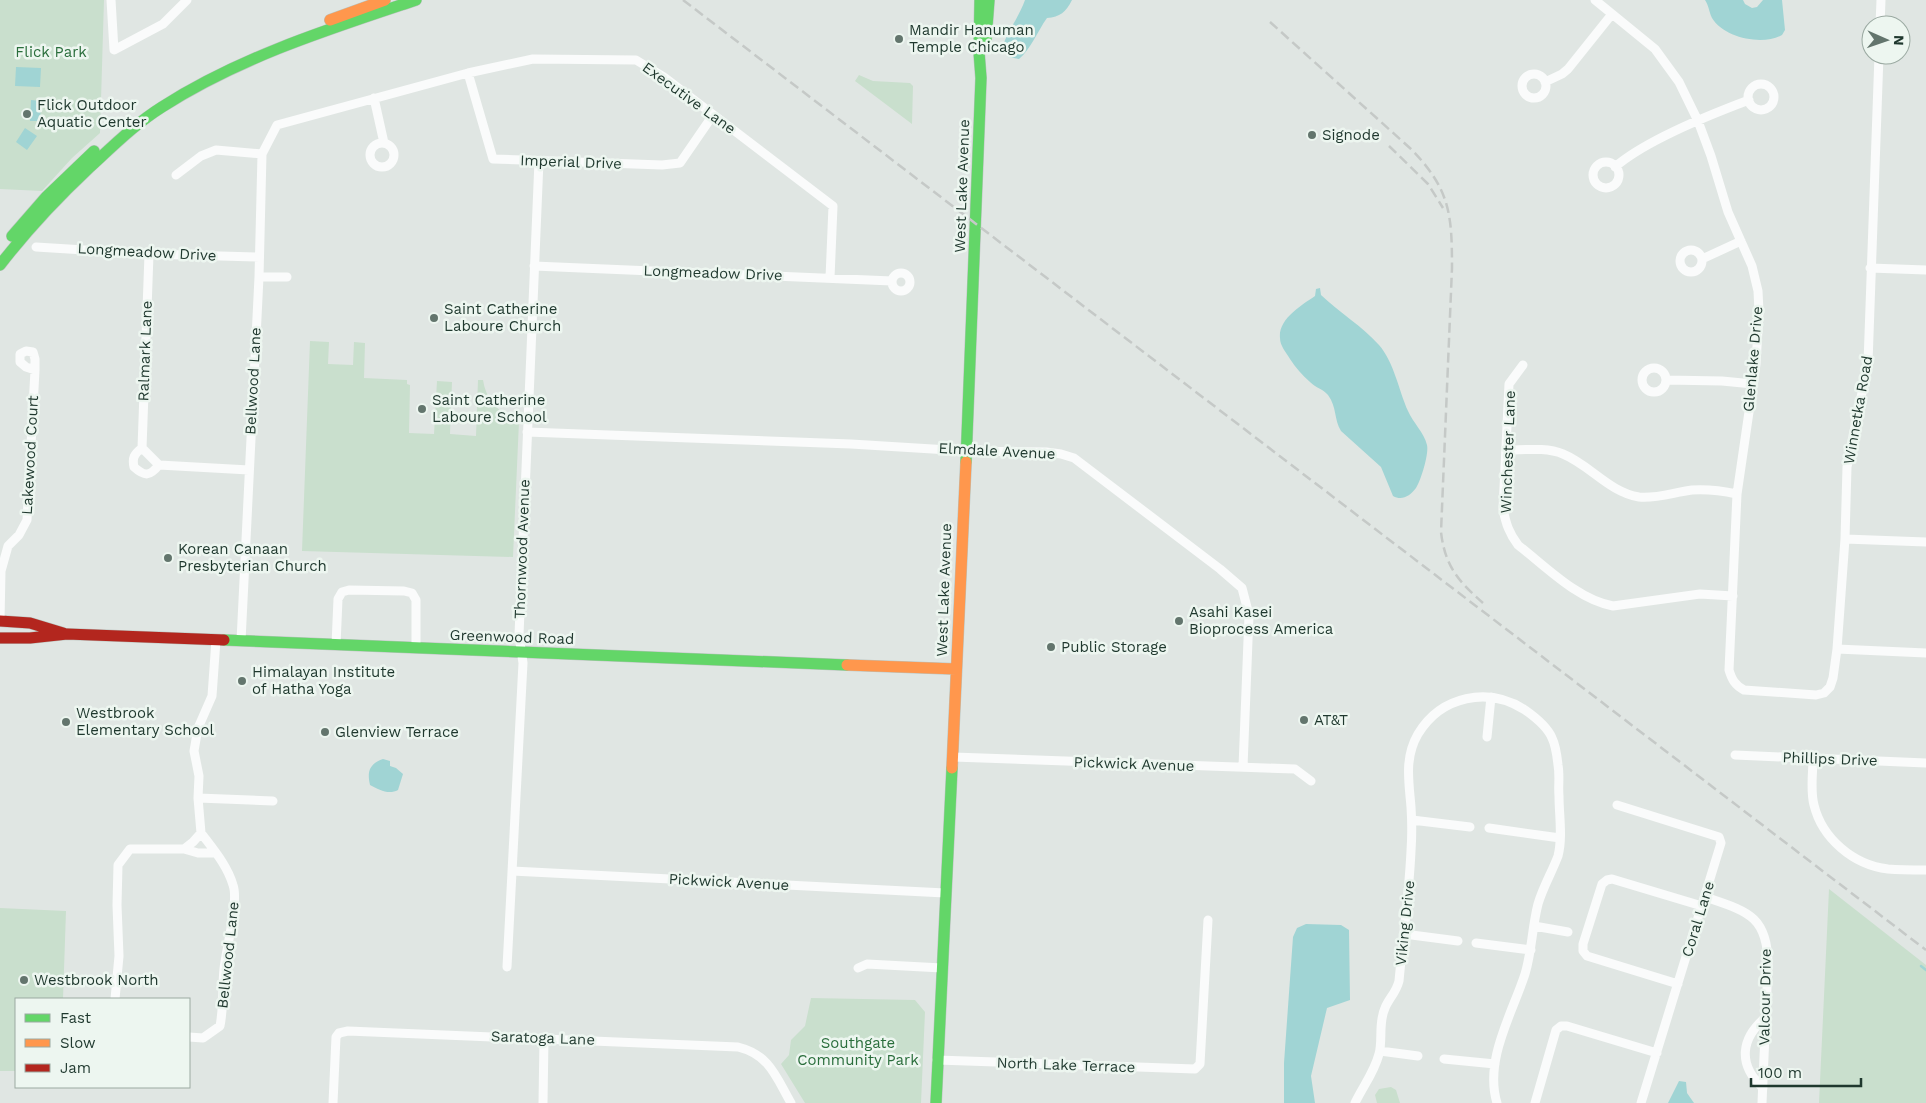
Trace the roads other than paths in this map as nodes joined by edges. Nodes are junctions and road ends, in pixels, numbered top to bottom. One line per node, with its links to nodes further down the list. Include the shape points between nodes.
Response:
1 (111, 0): 2 (street, via 114,50 163,24)
2 (187, 0)
3 (385, 0): 27 (main road, via 251,51 193,81 139,115 65,177 26,217)
4 (416, 0): 31 (main road, via 286,45 212,79 172,102 126,133 94,162 51,204)
5 (980, 0): 13 (main road, West Lake Avenue)
6 (989, 0): 13 (main road, West Lake Avenue)
7 (1595, 0): 9 (street, Glenlake Drive)
8 (1881, 0): 10 (street)
9 (1612, 14): 14 (street, via 1568,68); 18 (street, Glenlake Drive, via 1655,49 1678,82)
10 (1880, 15)
11 (1879, 65): 33 (street, Winnetka Road)
12 (468, 73): 15 (street, Executive Lane); 17 (street, Executive Lane, via 534,59 636,60); 22 (street, Imperial Drive, via 493,159)
13 (981, 78): 45 (main road, West Lake Avenue)
14 (1545, 82)
15 (374, 98): 19 (street, Executive Lane); 20 (street)
16 (1749, 100): 18 (street)
17 (713, 115): 22 (street, Imperial Drive, via 680,163); 37 (street, Executive Lane, via 833,206)
18 (1698, 121): 23 (street, via 1640,149); 25 (street, Glenlake Drive)
19 (277, 124): 21 (street, Bellwood Lane)
20 (384, 143)
21 (262, 154): 24 (street, via 216,150 201,156); 29 (street, Bellwood Lane)
22 (538, 161): 32 (street, Thornwood Avenue)
23 (1615, 167)
24 (176, 175)
25 (1741, 241): 30 (street); 42 (street, Glenlake Drive, via 1758,291)
26 (36, 247): 28 (street, Longmeadow Drive)
27 (0, 251)
28 (149, 254): 29 (street, Longmeadow Drive); 44 (street, Ralmark Lane)
29 (259, 256): 36 (street, Bellwood Lane)
30 (1702, 259)
31 (0, 265)
32 (534, 266): 37 (street, Longmeadow Drive); 43 (street, Thornwood Avenue)
33 (1870, 268): 34 (street); 50 (street, Winnetka Road, via 1868,364 1848,467)
34 (1926, 270)
35 (288, 276): 36 (street)
36 (259, 277): 48 (street, Bellwood Lane)
37 (830, 278): 38 (street, Longmeadow Drive)
38 (892, 281)
39 (1523, 365): 46 (street, Winchester Lane, via 1510,384)
40 (35, 370): 53 (street, Lakewood Court, via 27,520 8,546 0,570)
41 (1666, 380): 42 (street)
42 (1753, 384): 49 (street, Glenlake Drive)
43 (526, 432): 45 (street, Elmdale Avenue); 61 (street, Thornwood Avenue)
44 (142, 448): 47 (street); 47 (street, Ralmark Lane, via 135,453 134,468 148,474)
45 (965, 450): 63 (main road, West Lake Avenue); 71 (street, Elmdale Avenue, via 1046,452 1074,458 1242,588 1249,615)
46 (1506, 450): 49 (street, via 1562,453 1615,489 1640,497 1694,490); 52 (street, Winchester Lane, via 1503,509 1511,536 1586,597 1613,606 1700,594)
47 (159, 464): 48 (street, Ralmark Lane)
48 (249, 470): 57 (street, Bellwood Lane)
49 (1738, 494): 52 (street, Glenlake Drive)
50 (1845, 539): 51 (street); 60 (street, Winnetka Road)
51 (1926, 542)
52 (1732, 596): 64 (street, Glenlake Drive, via 1730,670 1736,685 1744,690)
53 (0, 622): 54 (main road, Greenwood Road, via 30,623)
54 (67, 634): 55 (main road, Greenwood Road); 56 (main road, Greenwood Road)
55 (0, 638)
56 (216, 640): 57 (main road, Greenwood Road); 73 (street, via 212,696 198,728 194,751 199,776)
57 (241, 641): 58 (main road, Greenwood Road)
58 (336, 645): 59 (main road, Greenwood Road); 59 (street, via 338,600 342,592 404,591 412,593 416,600)
59 (416, 648): 61 (main road, Greenwood Road)
60 (1838, 649): 62 (street); 64 (street, Winnetka Road, via 1830,687 1824,693)
61 (521, 652): 63 (main road, Greenwood Road); 84 (street, Thornwood Avenue)
62 (1926, 653)
63 (956, 669): 68 (main road, West Lake Avenue)
64 (1816, 694)
65 (1491, 697): 66 (street); 76 (street, Viking Drive, via 1467,698 1447,705 1418,734 1408,763); 80 (street, via 1510,702 1531,714 1552,738 1560,775)
66 (1487, 737)
67 (1734, 755): 69 (street, Phillips Drive)
68 (953, 757): 71 (street, Pickwick Avenue); 85 (main road, West Lake Avenue)
69 (1813, 759): 70 (street, Phillips Drive); 83 (street, via 1814,804 1830,838 1850,855 1872,866)
70 (1926, 763)
71 (1243, 767): 72 (street, Pickwick Avenue, via 1295,769)
72 (1311, 781)
73 (198, 798): 74 (street); 79 (street)
74 (273, 801)
75 (1617, 805): 86 (street, Coral Lane, via 1719,837 1721,843)
76 (1412, 820): 77 (street); 91 (street, Viking Drive)
77 (1470, 827)
78 (1489, 828): 80 (street)
79 (201, 832): 81 (street); 82 (street, Bellwood Lane)
80 (1560, 838): 89 (street, via 1558,853 1538,903)
81 (184, 849): 82 (street); 99 (street, via 130,849 118,865 119,956)
82 (216, 853): 101 (street, Bellwood Lane, via 234,887 224,969 224,1006 220,1026 203,1038)
83 (1926, 870)
84 (512, 871): 85 (street, Pickwick Avenue); 95 (street, Thornwood Avenue)
85 (945, 893): 97 (main road, West Lake Avenue)
86 (1705, 897): 87 (street, Coral Lane); 100 (street, Valcour Drive, via 1739,908 1760,926 1768,950)
87 (1702, 906): 98 (street, Coral Lane); 98 (street, via 1612,879 1602,884 1583,951 1587,956)
88 (1208, 920): 107 (street, North Lake Terrace, via 1200,1064 1195,1070)
89 (1534, 926): 90 (street); 94 (street)
90 (1568, 932)
91 (1404, 934): 92 (street); 103 (street, Viking Drive, via 1399,981 1381,1020)
92 (1458, 941)
93 (1476, 943): 94 (street)
94 (1531, 950): 108 (street)
95 (507, 967)
96 (858, 968): 97 (street, via 867,964)
97 (942, 968): 107 (main road, West Lake Avenue)
98 (1678, 984): 104 (street, Coral Lane)
99 (115, 998)
100 (1766, 1017): 109 (street, Valcour Drive); 109 (street, via 1750,1033 1746,1048 1750,1075)
101 (190, 1037)
102 (544, 1038): 110 (street, Saratoga Lane, via 343,1031 336,1037); 111 (street); 112 (street, Saratoga Lane, via 751,1050 763,1058)
103 (1380, 1052): 105 (street); 114 (street, Viking Drive)
104 (1657, 1053): 116 (street, via 1561,1026 1556,1030); 117 (street, Coral Lane)
105 (1418, 1056)
106 (1444, 1059): 108 (street)
107 (937, 1060): 113 (main road, West Lake Avenue)
108 (1495, 1064): 115 (street, via 1492,1087)
109 (1763, 1088): 118 (street, Valcour Drive)
110 (333, 1103)
111 (543, 1103)
112 (792, 1103)
113 (936, 1103)
114 (1355, 1103)
115 (1497, 1103)
116 (1535, 1103)
117 (1642, 1103)
118 (1762, 1103)

